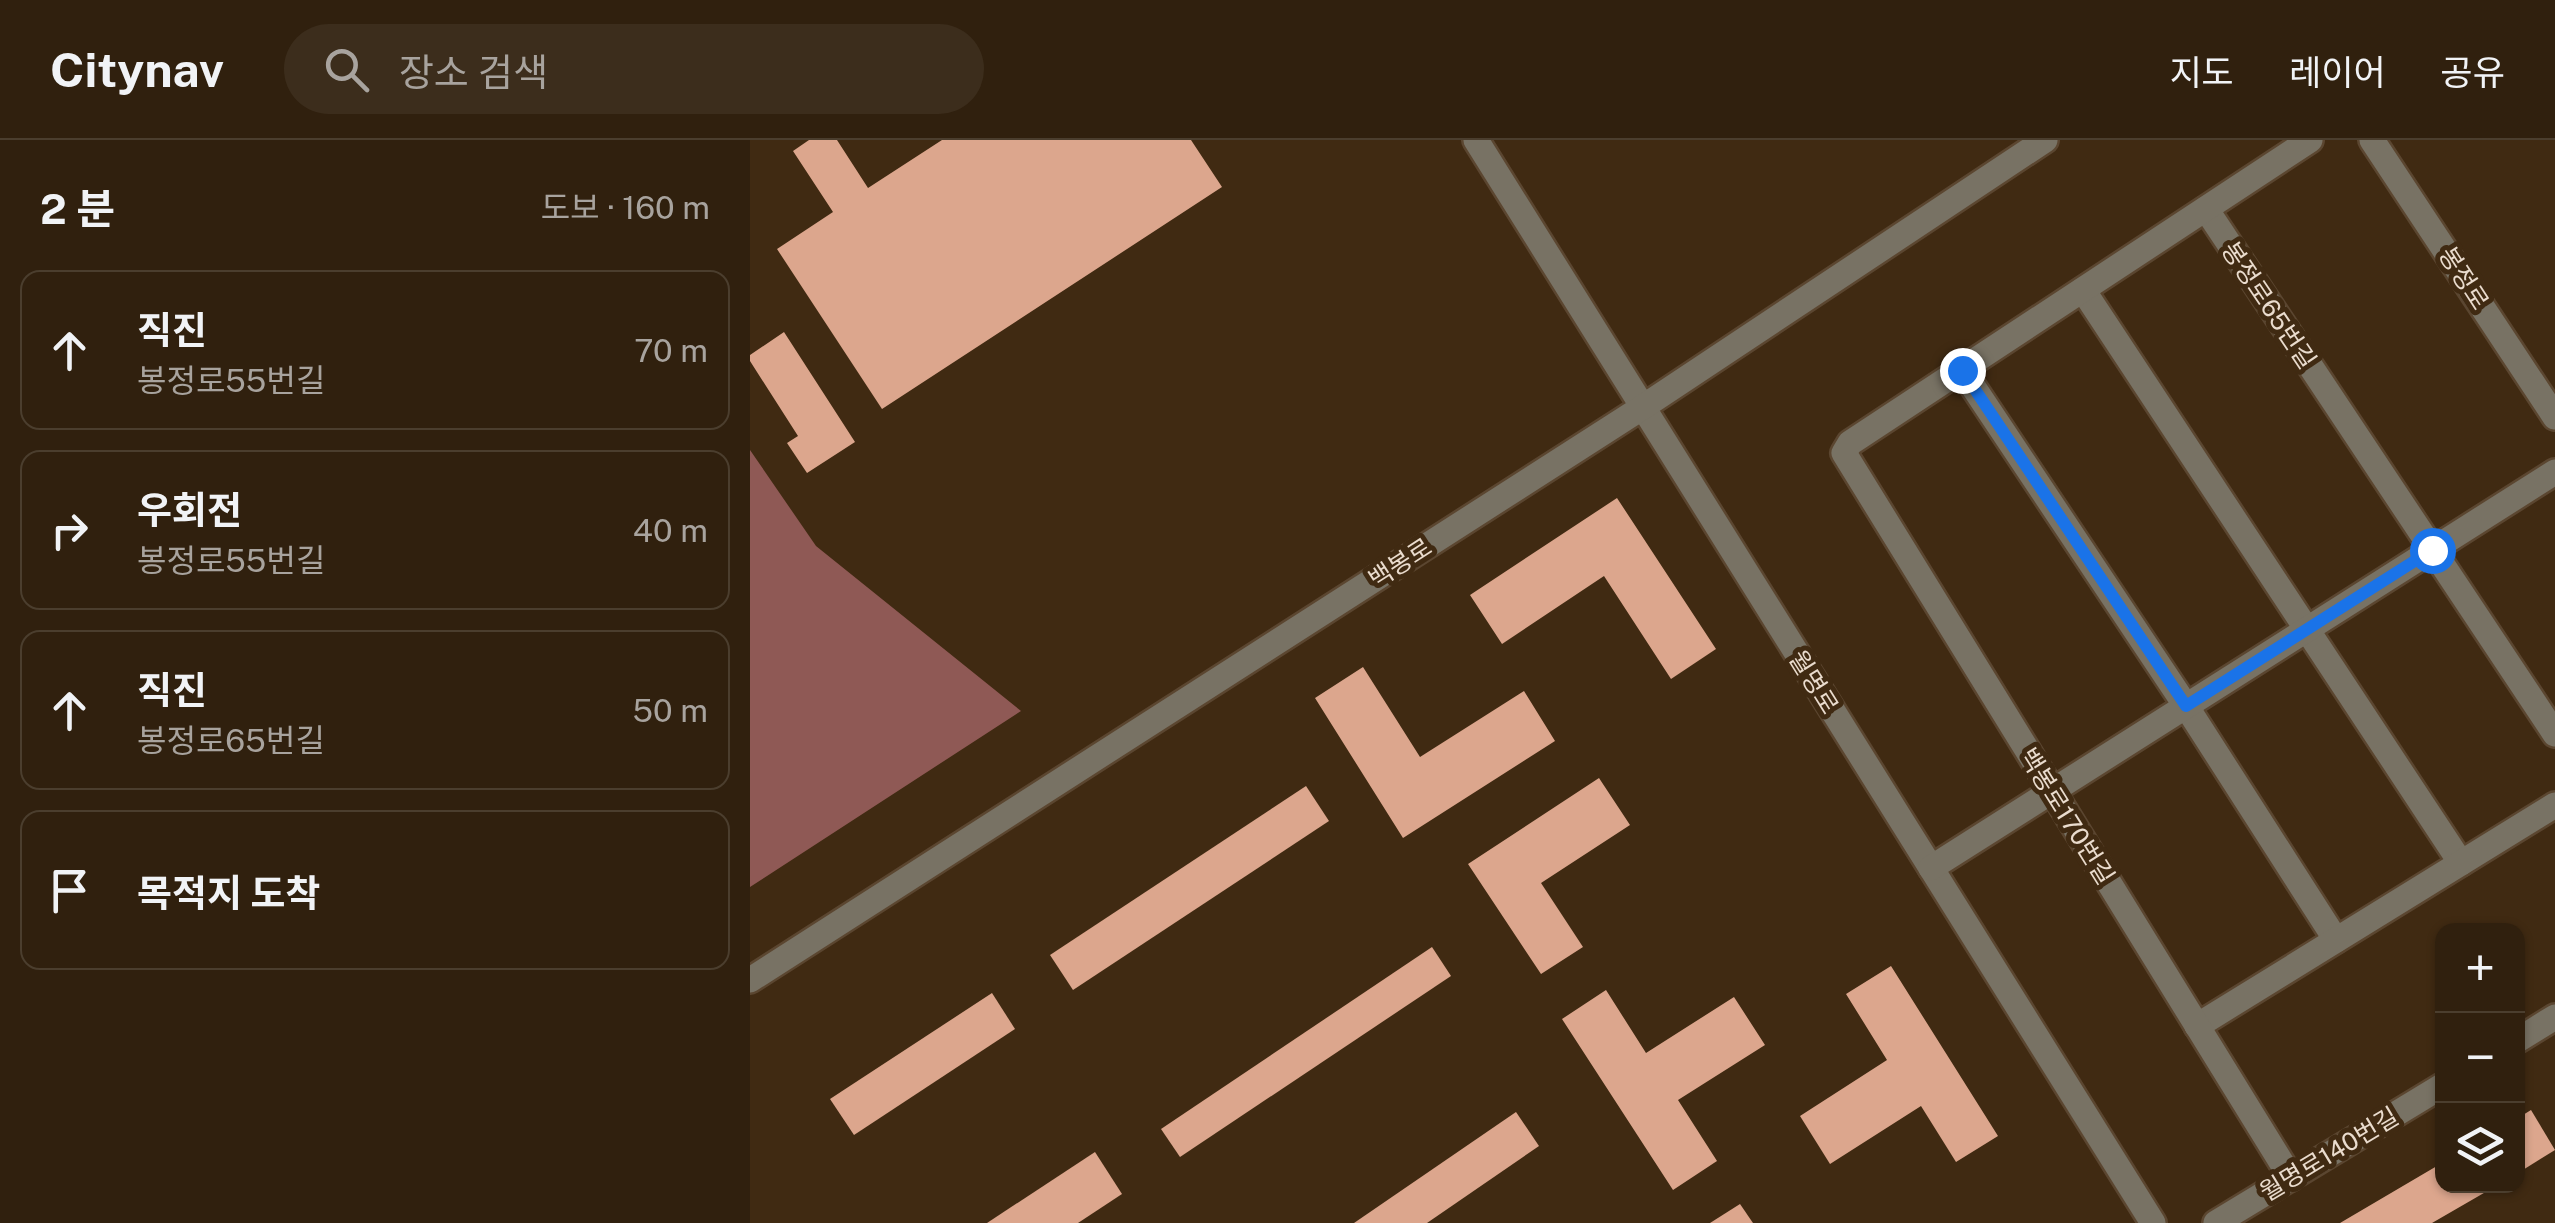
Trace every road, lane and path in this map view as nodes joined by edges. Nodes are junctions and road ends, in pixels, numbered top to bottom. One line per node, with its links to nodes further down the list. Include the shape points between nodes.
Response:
1 (1476, 140): 8 (street, 월명로)
2 (2046, 140): 8 (street, 백봉로)
3 (2310, 140): 5 (street)
4 (2372, 140): 9 (street, 봉정로)
5 (2206, 209): 6 (street); 11 (street, 봉정로65번길)
6 (2082, 290): 7 (street); 12 (street)
7 (1962, 370): 13 (street); 15 (street, 백봉로170번길, via 1844,454)
8 (1643, 407): 18 (street, 월명로); 20 (street, 백봉로)
9 (2554, 414)
10 (2555, 472): 11 (street)
11 (2432, 550): 12 (street); 14 (street, 봉정로65번길)
12 (2306, 629): 13 (street); 17 (street)
13 (2186, 706): 15 (street); 19 (street)
14 (2555, 734)
15 (2052, 791): 18 (street); 22 (street, 백봉로170번길)
16 (2555, 805): 17 (street)
17 (2461, 863): 19 (street)
18 (1931, 868): 26 (street, 월명로)
19 (2336, 940): 22 (street)
20 (750, 980)
21 (2555, 1017): 23 (street)
22 (2197, 1026): 25 (street, 백봉로170번길)
23 (2525, 1036)
24 (2435, 1090): 25 (street, 월명로140번길)
25 (2290, 1178): 27 (street, 월명로140번길)
26 (2154, 1223)
27 (2216, 1223)

